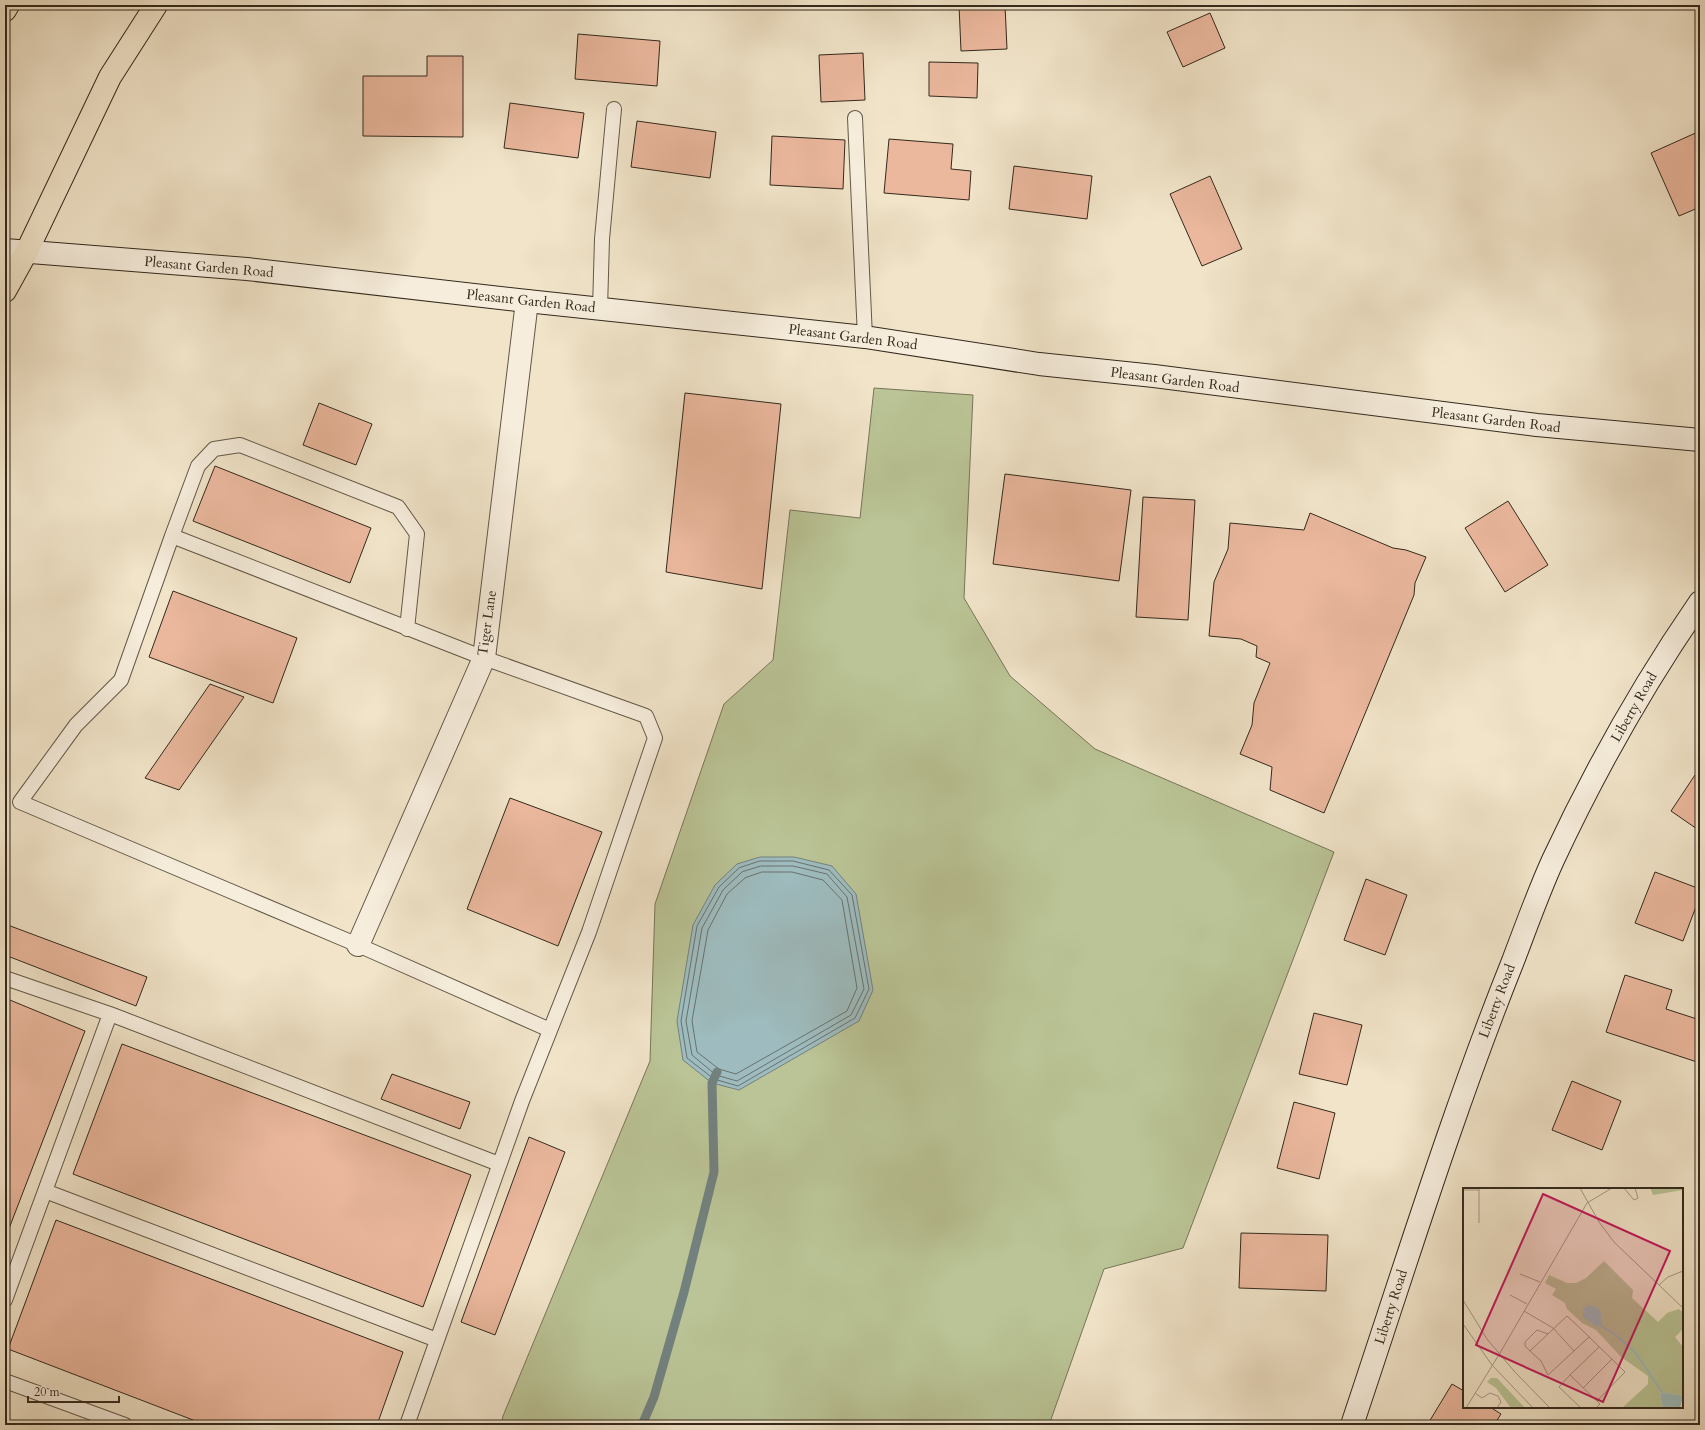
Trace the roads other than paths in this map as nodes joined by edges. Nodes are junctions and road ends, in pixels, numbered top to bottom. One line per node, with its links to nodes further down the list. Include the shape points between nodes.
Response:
1 (8, 5): 3 (highway)
2 (156, 5): 6 (highway, via 110,77)
3 (5, 10)
4 (614, 108): 9 (lane, via 602,239)
5 (855, 118): 10 (lane)
6 (16, 252): 7 (highway); 8 (street, Pleasant Garden Road, via 247,269)
7 (5, 291)
8 (527, 301): 9 (street, Pleasant Garden Road); 15 (street, Tiger Lane)
9 (600, 309): 10 (street, Pleasant Garden Road)
10 (865, 337): 11 (street, Pleasant Garden Road, via 1039,364 1154,376 1537,425)
11 (1700, 440)
12 (172, 536): 14 (lane); 14 (lane, via 198,466 214,449 240,445 383,501 398,507 417,534); 16 (lane, via 121,680 76,725 20,802)
13 (1700, 602): 27 (street, Liberty Road, via 1635,704 1576,812 1552,863 1496,1002 1457,1110)
14 (408, 629): 15 (lane)
15 (484, 658): 16 (street, Tiger Lane); 19 (lane, via 646,716 655,738 589,932)
16 (358, 945): 19 (lane)
17 (5, 978): 18 (lane)
18 (110, 1014): 20 (lane); 21 (lane)
19 (550, 1030): 20 (lane)
20 (499, 1164): 23 (lane)
21 (45, 1192): 22 (lane); 23 (lane)
22 (5, 1300)
23 (437, 1340): 26 (lane)
24 (5, 1381): 25 (lane)
25 (125, 1425)
26 (407, 1425)
27 (1352, 1425)

